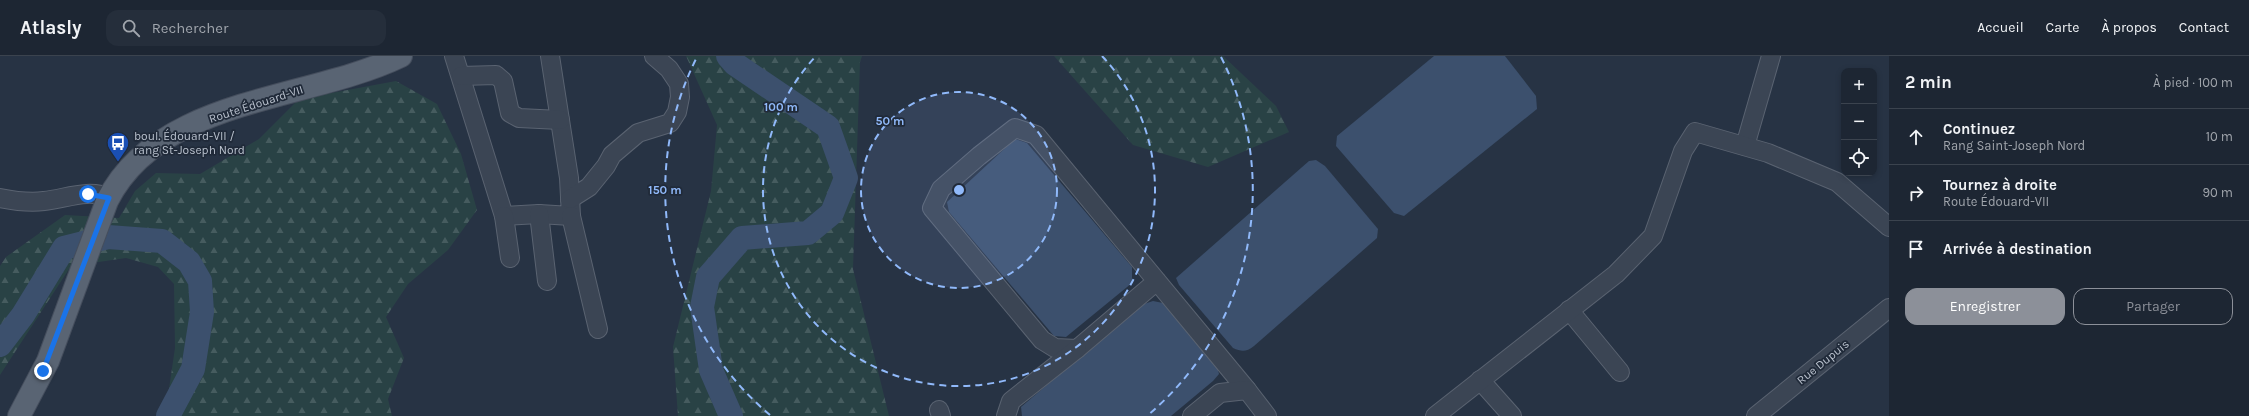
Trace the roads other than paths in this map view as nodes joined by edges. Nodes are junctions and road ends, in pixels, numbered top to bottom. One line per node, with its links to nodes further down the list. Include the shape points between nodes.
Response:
1 (401, 56): 9 (main road, Route Édouard-VII, via 357,73 240,106 178,132 138,159 120,179)
2 (550, 56): 6 (street)
3 (654, 56): 10 (street, via 670,69 679,84 677,112 670,123 638,133 612,155 606,166)
4 (1771, 56): 7 (street)
5 (459, 62): 6 (street, via 503,81 510,113 519,118); 12 (street)
6 (560, 120): 10 (street)
7 (1745, 146): 13 (street, via 1837,182); 18 (street, via 1695,132 1682,151 1654,236 1616,274)
8 (0, 198): 9 (street, via 29,202 82,194)
9 (109, 198): 24 (main road, Route Édouard-VII, via 48,361)
10 (571, 207): 11 (street); 19 (street)
11 (539, 214): 12 (street); 15 (street)
12 (504, 216): 14 (street)
13 (1889, 227)
14 (510, 258)
15 (548, 281)
16 (1157, 281): 20 (street); 20 (street, via 1036,135 1014,128 979,156 941,189 932,208 1042,340 1055,348); 23 (street)
17 (1889, 308): 30 (street, Rue Dupuis)
18 (1569, 310): 21 (street); 22 (street)
19 (598, 329)
20 (1077, 349): 25 (street, via 1011,401)
21 (1620, 372)
22 (1480, 380): 28 (street); 29 (street)
23 (1247, 390): 26 (street, via 1220,393); 27 (street)
24 (19, 416)
25 (1006, 416)
26 (1192, 416)
27 (1267, 416)
28 (1435, 416)
29 (1512, 416)
30 (1756, 416)

